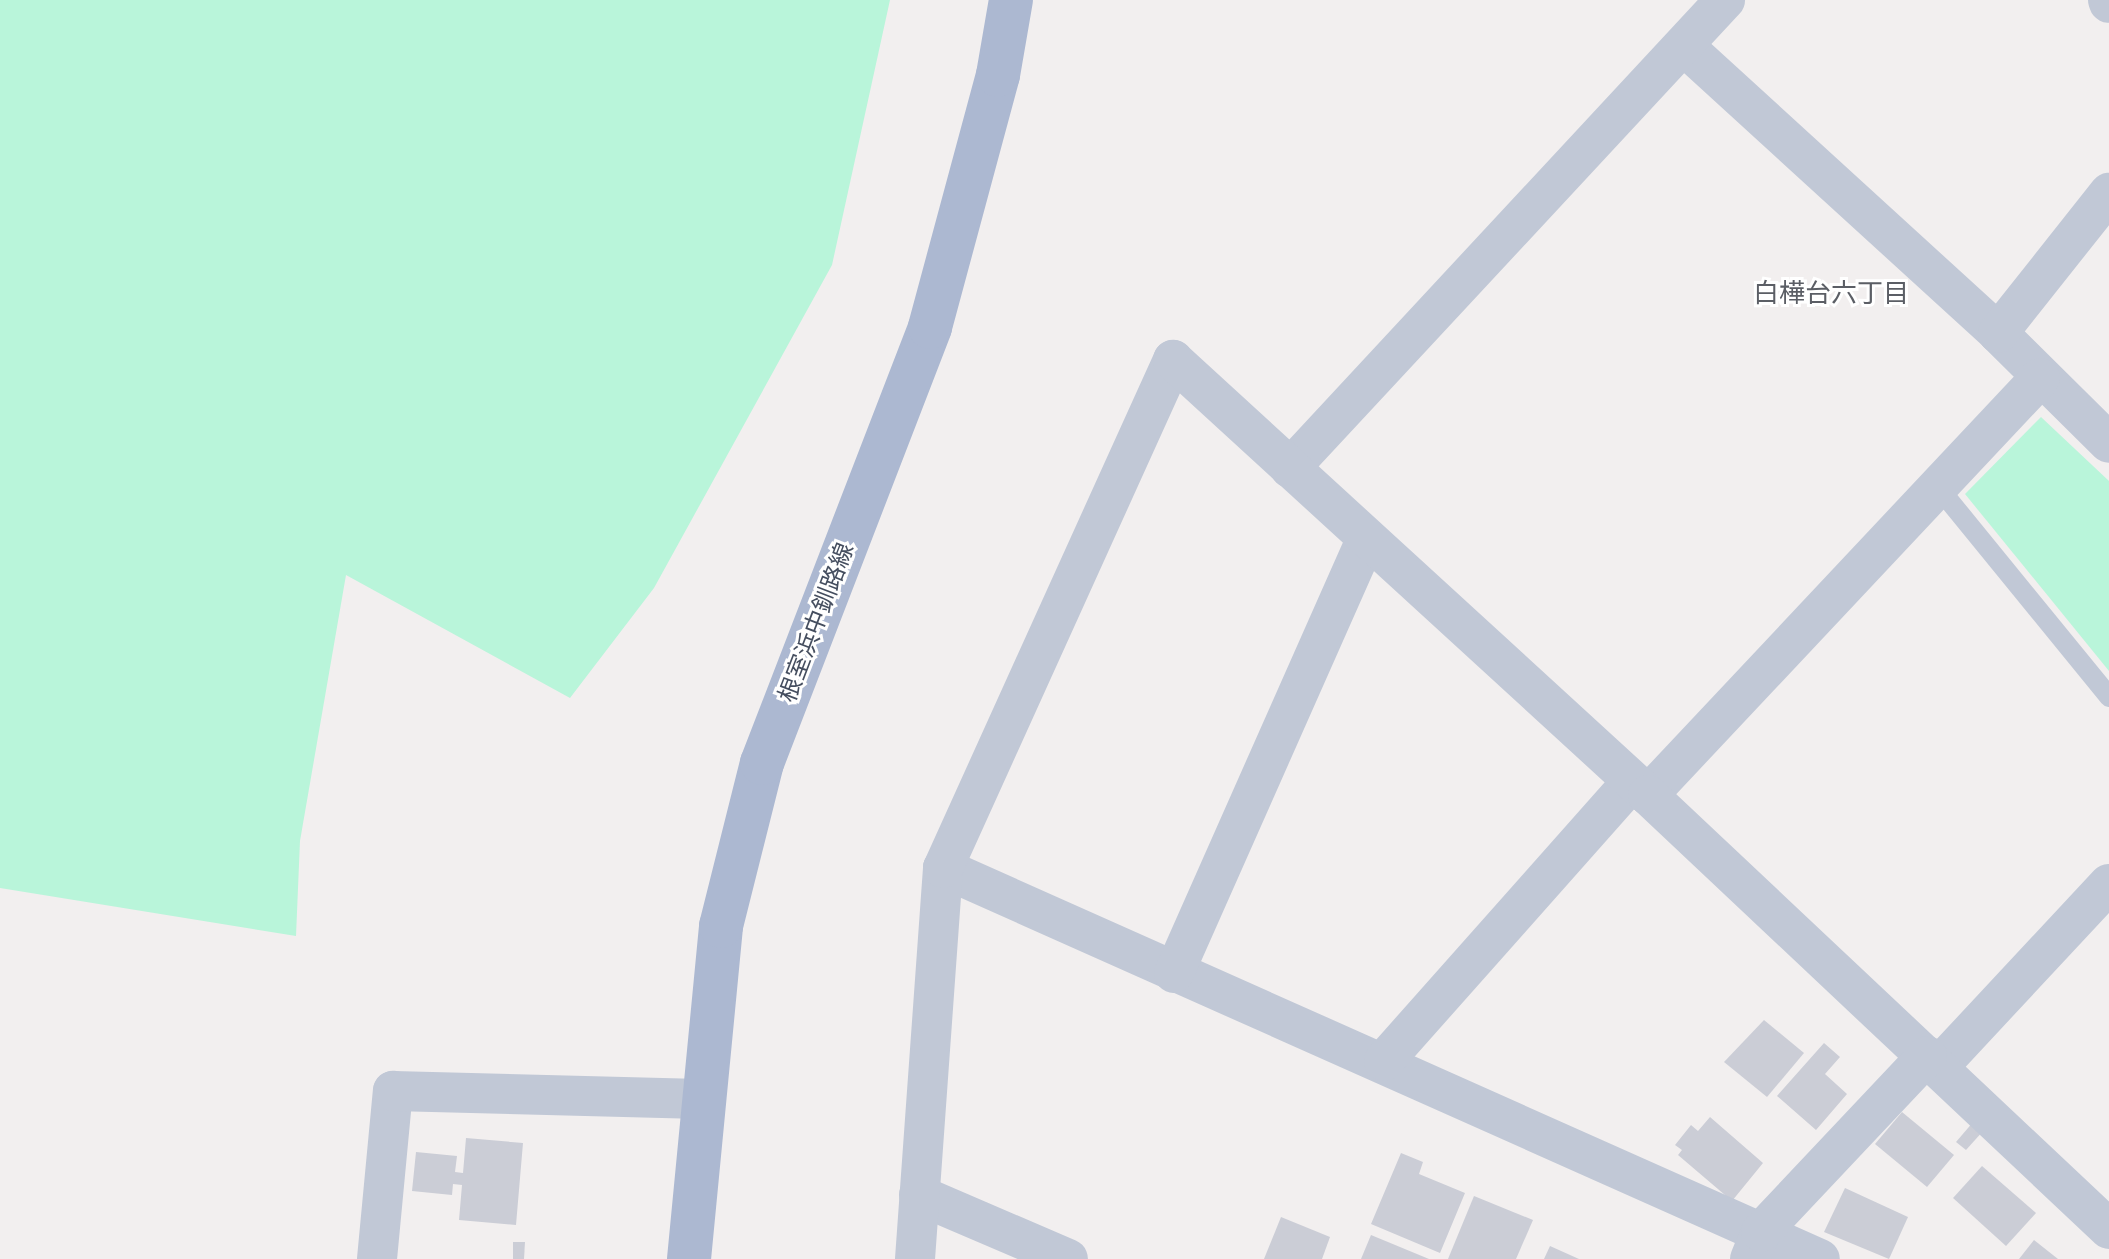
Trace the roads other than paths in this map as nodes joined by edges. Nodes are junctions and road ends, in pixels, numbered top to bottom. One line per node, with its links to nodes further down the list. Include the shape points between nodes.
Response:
1 (1011, 0): 18 (main road, 根室浜中釧路線, via 998,75 930,327 762,763 721,926)
2 (1725, 0): 3 (street)
3 (1684, 46): 5 (street); 8 (street)
4 (2109, 193): 5 (street)
5 (1998, 333): 6 (street)
6 (2040, 378): 7 (street); 9 (street)
7 (2109, 443)
8 (1290, 468): 10 (street); 13 (street, via 1173,360)
9 (1938, 487): 11 (lane); 12 (street)
10 (1366, 540): 12 (street); 15 (street)
11 (2109, 697)
12 (1640, 788): 16 (street); 17 (street)
13 (943, 868): 15 (street); 19 (street)
14 (2109, 884): 17 (street)
15 (1174, 973): 16 (street)
16 (1384, 1061): 21 (street)
17 (1933, 1061): 20 (street); 21 (street)
18 (701, 1099): 22 (street, via 393,1091); 23 (main road, 根室浜中釧路線)
19 (919, 1195): 24 (street); 25 (street)
20 (2109, 1229)
21 (1756, 1246): 26 (street)
22 (377, 1259)
23 (689, 1259)
24 (915, 1259)
25 (1068, 1259)
26 (1820, 1259)

